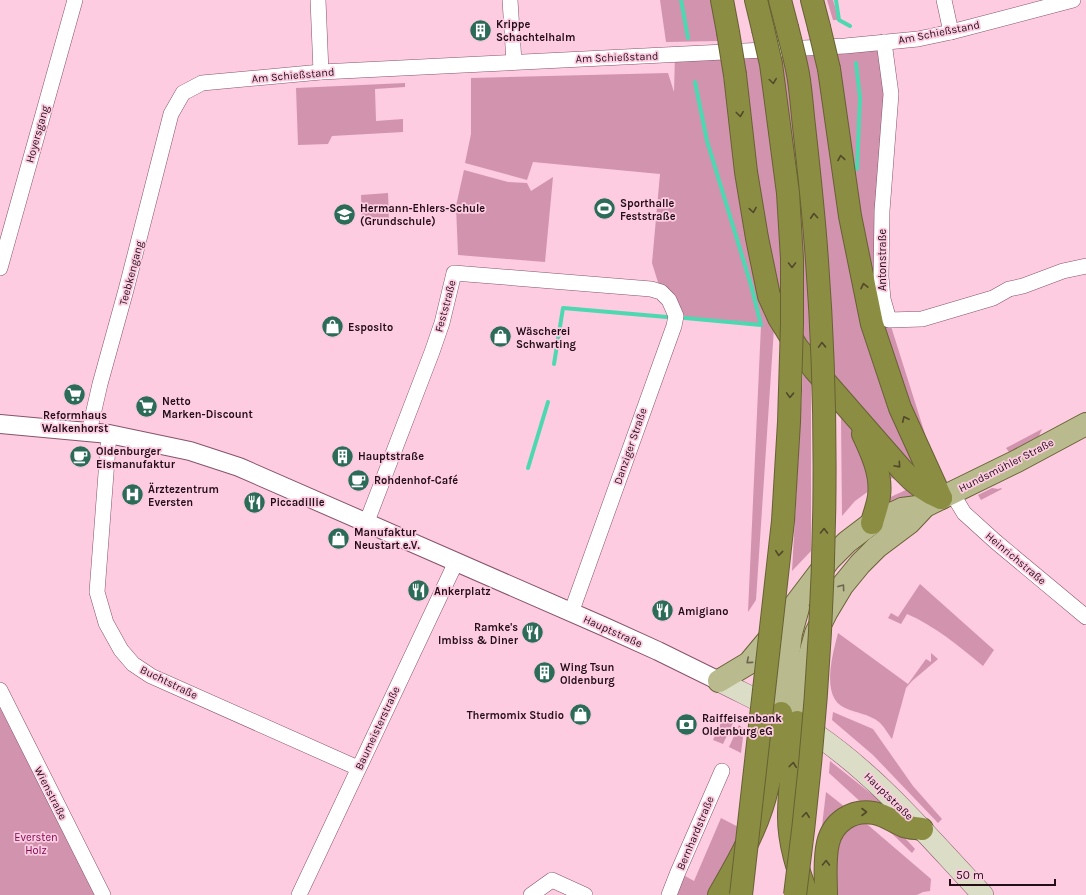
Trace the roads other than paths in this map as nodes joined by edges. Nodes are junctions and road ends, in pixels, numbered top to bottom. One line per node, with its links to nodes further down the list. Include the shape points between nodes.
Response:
1 (75, 0): 16 (street, Hoyersgang)
2 (318, 0): 13 (street)
3 (510, 0): 12 (street)
4 (722, 0): 18 (highway, one-way to 18, bridge, via 735,75 746,172 769,296 797,347)
5 (756, 0): 42 (highway, one-way to 42, bridge, via 771,64 788,193 792,324 783,521)
6 (780, 0): 43 (highway, one-way to 6, bridge, via 817,691 826,441 821,317 812,196 798,74)
7 (812, 0): 23 (highway, one-way to 7, bridge, via 900,408 872,324 850,216 829,69)
8 (944, 0): 10 (street)
9 (1073, 0): 10 (street, Am Schießstand)
10 (951, 32): 11 (street, Am Schießstand, via 918,39)
11 (884, 42): 12 (street, Am Schießstand); 15 (street, Antonstraße, via 891,94 882,211 881,277 889,320 922,319 993,298 1009,289 1063,271)
12 (514, 62): 13 (street, Am Schießstand)
13 (321, 72): 14 (street, Am Schießstand, via 202,83 183,93)
14 (172, 114): 21 (street, Teebkengang)
15 (1086, 266)
16 (0, 268)
17 (656, 291): 25 (street, Feststraße, via 454,273 432,352); 28 (street, Danziger Straße, via 669,300 676,316 674,326)
18 (853, 415): 23 (highway, one-way to 23, via 912,481); 24 (highway, via 868,444 880,482)
19 (0, 424): 21 (street, Hauptstraße)
20 (1086, 424): 23 (main road, Hundsmühler Straße)
21 (89, 432): 22 (street, Hauptstraße)
22 (109, 434): 25 (street, Hauptstraße, via 176,448 239,467); 33 (street, Buchtstraße, via 97,592 106,623 121,650 133,664 151,676)
23 (940, 499): 24 (main road, Hundsmühler Straße, via 902,509); 29 (street, Heinrichstraße, via 964,513); 32 (main road, Hundsmühler Straße, one-way to 23, via 816,633 834,597 877,547)
24 (872, 523): 27 (main road, Hundsmühler Straße, via 829,560)
25 (366, 524): 26 (street, Hauptstraße)
26 (456, 562): 28 (street, Hauptstraße); 33 (street, Baumeisterstraße)
27 (800, 599): 30 (main road, Hundsmühler Straße, one-way to 30, via 749,663); 32 (main road, Hundsmühler Straße, via 791,633)
28 (572, 613): 30 (street, Hauptstraße)
29 (1086, 617)
30 (719, 681): 32 (main road, Hauptstraße)
31 (0, 690): 36 (street, Wienstraße)
32 (789, 717): 35 (main road, Hauptstraße, via 832,745 888,794); 41 (highway, via 762,806 743,850); 44 (highway, one-way to 32, via 793,849 789,818)
33 (358, 768): 37 (street, Baumeisterstraße)
34 (722, 771): 40 (street, Bernhardstraße)
35 (922, 829): 45 (highway, one-way to 35, via 828,843 833,832 847,816 862,812 874,813 906,827); 46 (main road, Hauptstraße)
36 (103, 895)
37 (299, 895)
38 (531, 895): 39 (street, via 552,880)
39 (585, 895)
40 (669, 895)
41 (719, 895)
42 (741, 895)
43 (795, 895)
44 (807, 895)
45 (826, 895)
46 (983, 895)

